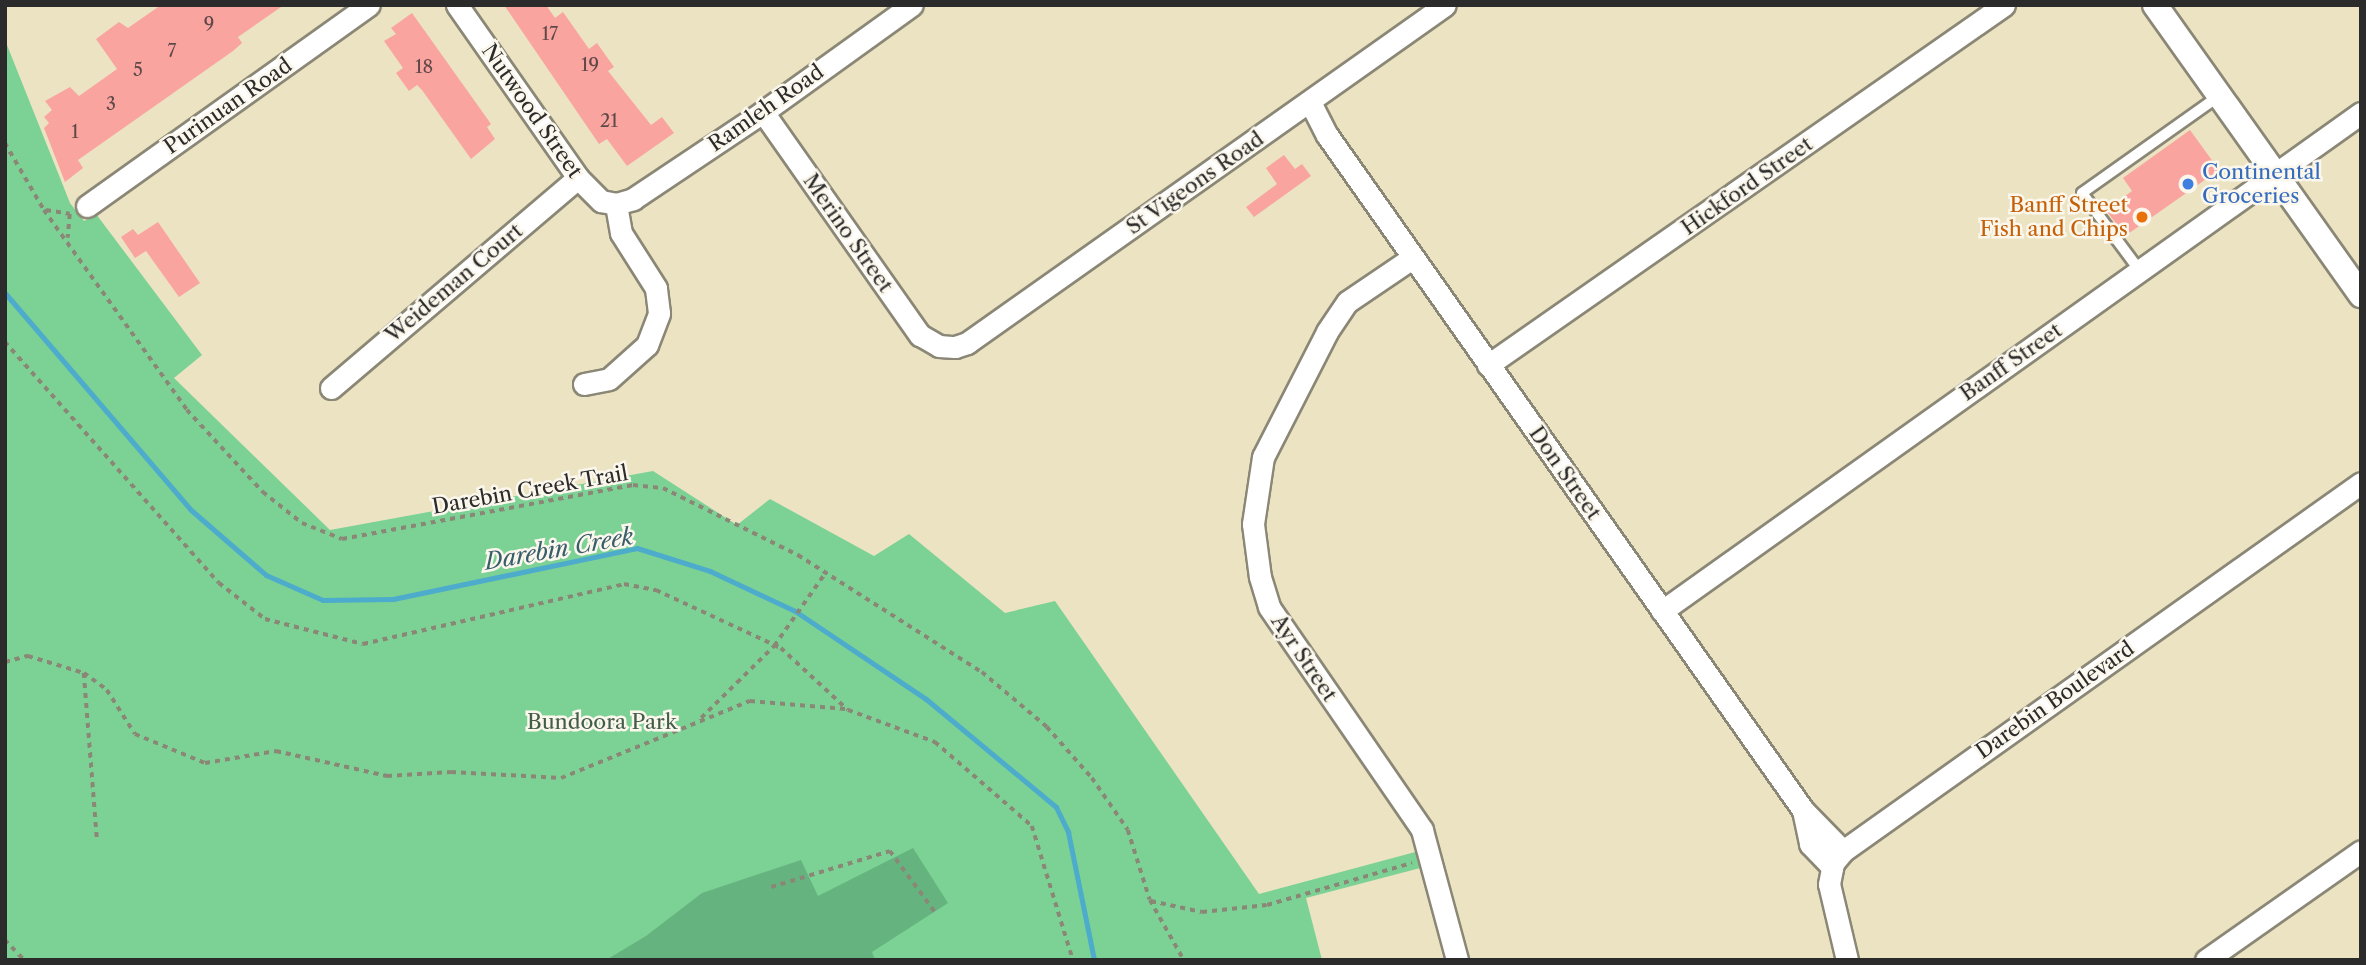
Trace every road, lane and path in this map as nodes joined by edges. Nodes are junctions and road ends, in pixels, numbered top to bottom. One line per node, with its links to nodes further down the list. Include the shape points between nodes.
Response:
1 (369, 5): 15 (street, Purinuan Road)
2 (457, 5): 13 (street, Nutwood Street)
3 (912, 5): 9 (street, Ramleh Road)
4 (1445, 5): 8 (street, St Vigeons Road)
5 (2004, 5): 23 (street, Hickford Street)
6 (2155, 5): 7 (street)
7 (2219, 96): 12 (street); 19 (lane, via 2082,193)
8 (1305, 106): 18 (street, Don Street); 22 (street, St Vigeons Road, via 967,343)
9 (763, 112): 14 (street, Ramleh Road, via 633,199); 22 (street, Merino Street, via 920,335)
10 (2361, 113): 12 (street, Banff Street)
11 (5, 143): 16 (path, Darebin Creek Trail)
12 (2274, 174): 19 (street, Banff Street); 20 (street)
13 (578, 178): 14 (street, Nutwood Street, via 601,201); 25 (street, Weideman Court)
14 (616, 204): 24 (street, via 621,233 656,288 659,313 647,345 609,379)
15 (87, 206)
16 (44, 210): 17 (path, Darebin Creek Trail); 17 (path, Darebin Creek Trail, via 70,214)
17 (68, 238): 27 (path, Darebin Creek Trail, via 187,410 263,492 302,523 342,539 633,485 663,488)
18 (1412, 258): 23 (street, Don Street); 36 (street, Ayr Street, via 1348,302 1326,332 1263,457 1253,524 1269,607 1414,816)
19 (2140, 271): 28 (street, Banff Street)
20 (2361, 296)
21 (5, 342): 29 (path, via 219,583 265,619 363,644 624,584 656,590)
22 (939, 346)
23 (1488, 365): 28 (street, Don Street)
24 (584, 383)
25 (331, 388)
26 (2361, 483): 37 (street, Darebin Boulevard)
27 (826, 572): 29 (path); 39 (path, Darebin Creek Trail, via 982,672 1047,727 1092,778 1128,830)
28 (1662, 611): 37 (street, Don Street, via 1803,810 1810,844)
29 (774, 646): 32 (path); 33 (path)
30 (5, 662): 31 (path, via 28,656)
31 (84, 673): 33 (path, via 107,690 135,734 205,763 276,751 387,776 452,772 561,778); 34 (path)
32 (848, 710): 33 (path, via 750,701); 43 (path, via 935,742 1032,826)
33 (698, 721)
34 (97, 839)
35 (2361, 851): 47 (street)
36 (1431, 858): 39 (path, via 1267,905 1202,912); 45 (street, Ayr Street)
37 (1838, 859): 46 (street, via 1830,896)
38 (771, 887): 40 (path, via 890,851)
39 (1150, 901): 44 (path, Darebin Creek Trail)
40 (935, 912)
41 (5, 940): 42 (path)
42 (24, 960)
43 (1073, 960)
44 (1184, 960)
45 (1457, 960)
46 (1847, 960)
47 (2206, 960)

